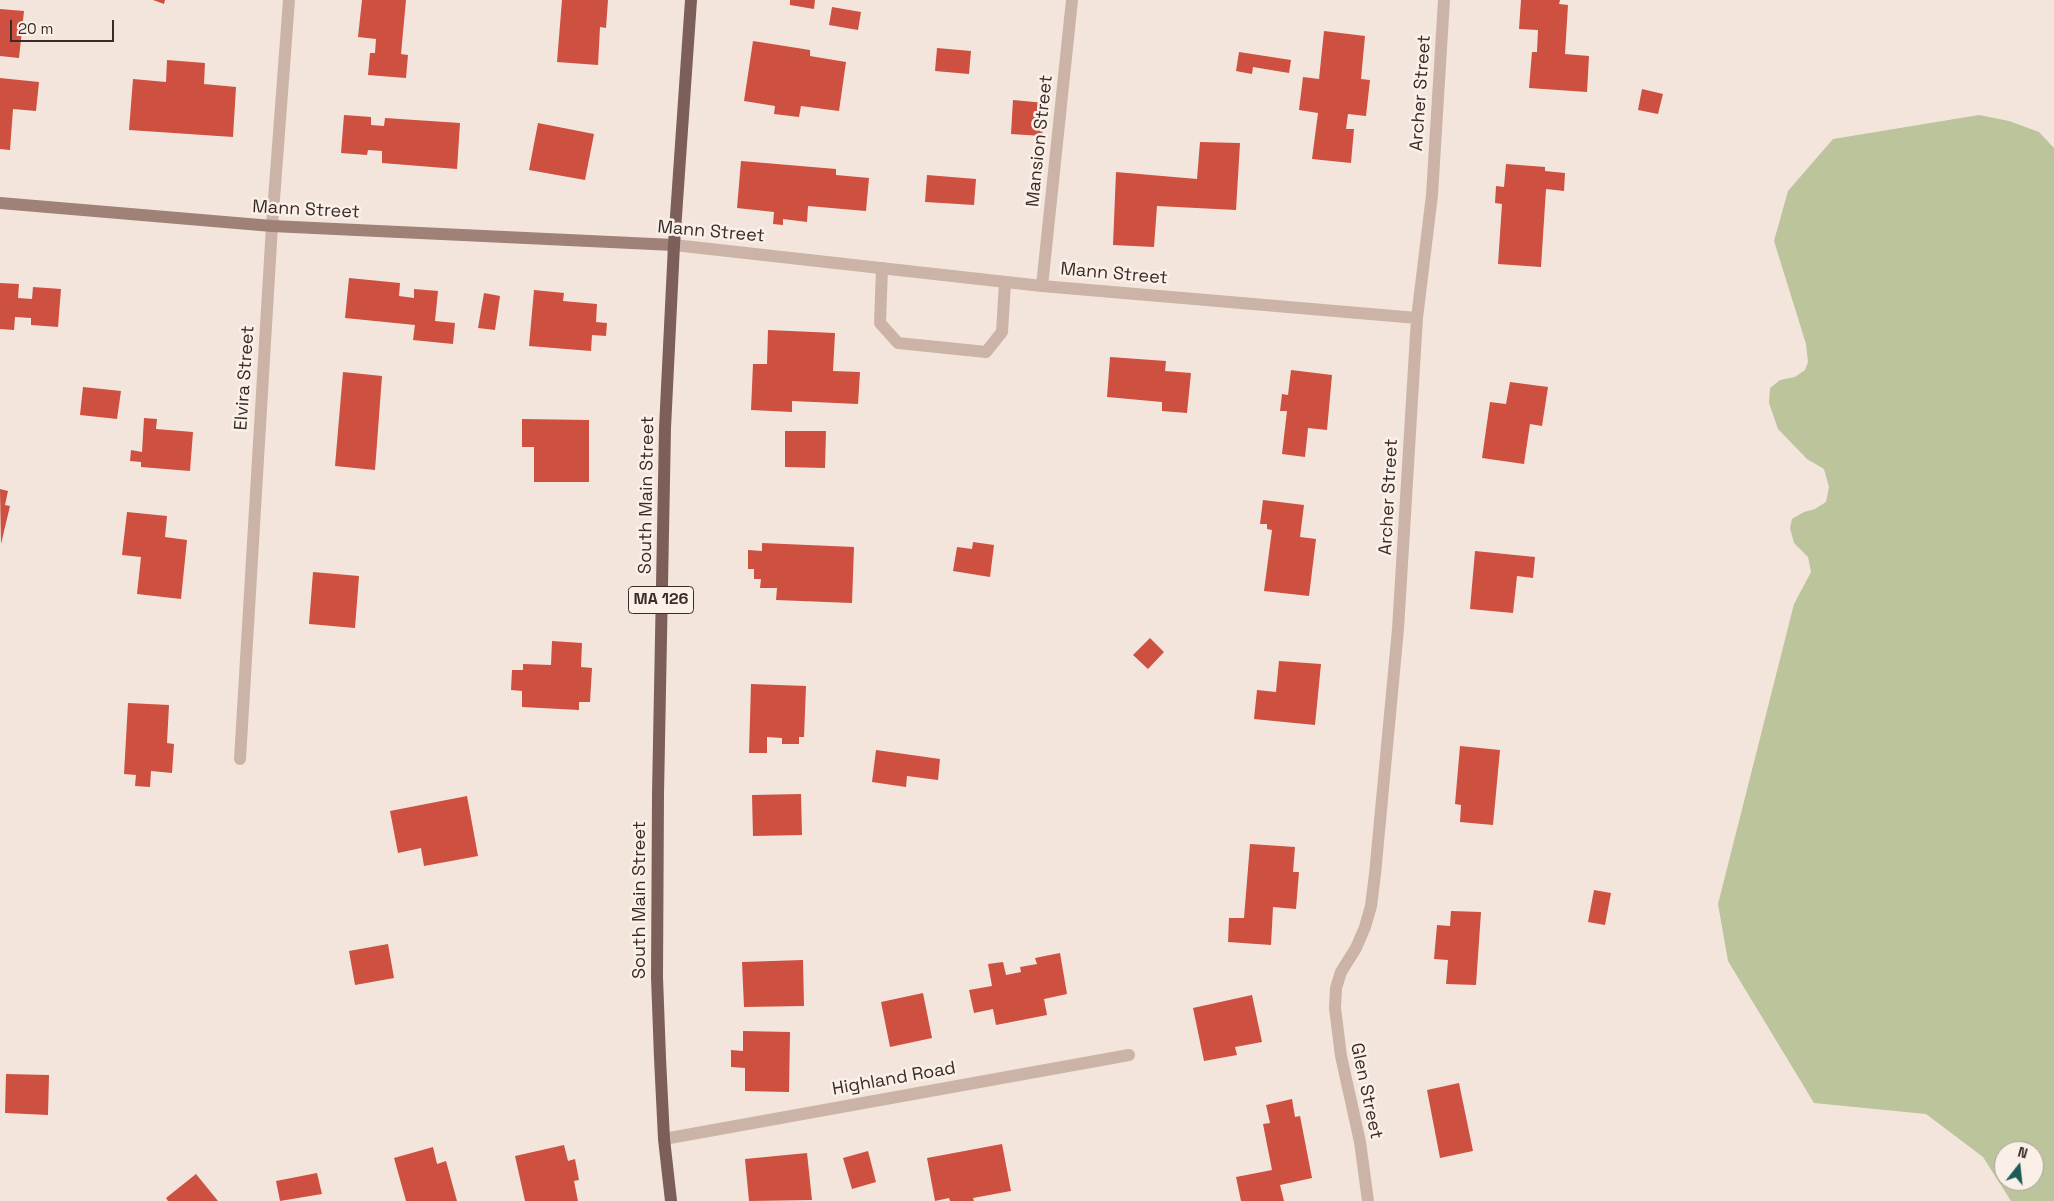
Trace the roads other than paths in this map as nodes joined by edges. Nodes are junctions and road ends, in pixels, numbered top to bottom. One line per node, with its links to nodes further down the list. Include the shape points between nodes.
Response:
1 (289, 0): 6 (street, Elvira Street)
2 (691, 0): 7 (main road, South Main Street / MA 126)
3 (1072, 0): 10 (street, Mansion Street)
4 (1444, 0): 11 (street, Archer Street, via 1432,195)
5 (0, 203): 6 (street, Mann Street)
6 (272, 226): 7 (street, Mann Street); 12 (street, Elvira Street)
7 (674, 245): 8 (street, Mann Street); 15 (main road, South Main Street / MA 126, via 665,428 658,794 657,977)
8 (882, 268): 9 (street, Mann Street); 9 (street, via 880,323 898,343 986,352 1002,332)
9 (1005, 282): 10 (street, Mann Street)
10 (1042, 286): 11 (street, Mann Street)
11 (1417, 318): 13 (street, Archer Street, via 1398,629 1371,906 1365,927)
12 (240, 759)
13 (1336, 988): 17 (street, Glen Street, via 1336,1028 1360,1142)
14 (1129, 1055): 15 (street, Highland Road)
15 (664, 1138): 16 (main road, South Main Street / MA 126)
16 (671, 1201)
17 (1368, 1201)

